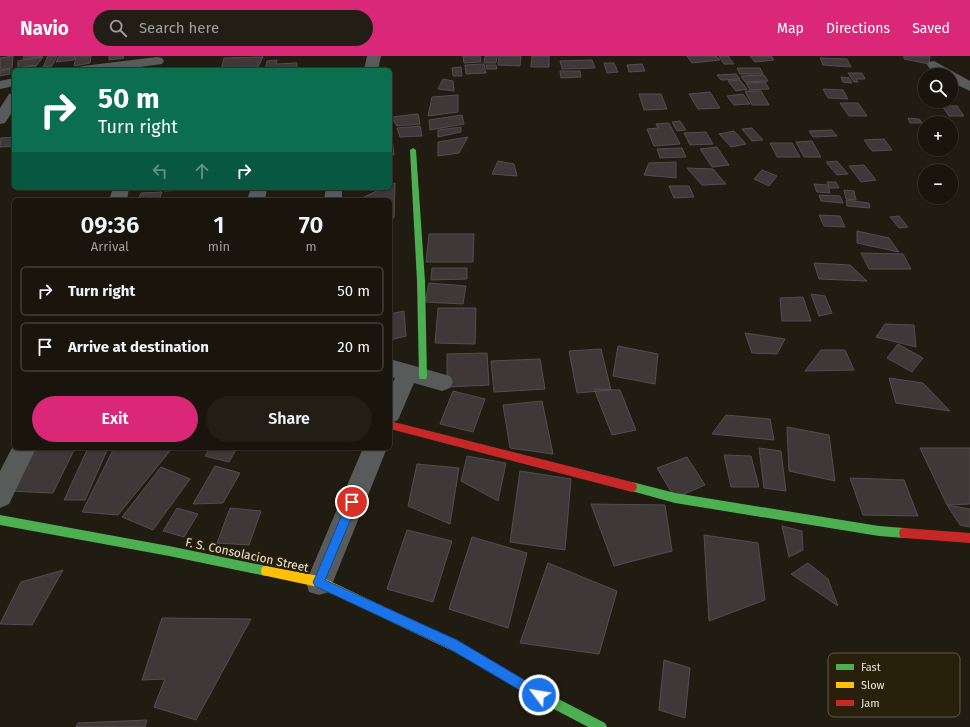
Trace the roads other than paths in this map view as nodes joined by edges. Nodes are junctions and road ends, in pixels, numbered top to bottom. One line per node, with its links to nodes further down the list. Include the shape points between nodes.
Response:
1 (374, 56): 5 (street)
2 (157, 62): 4 (street)
3 (934, 65): 6 (street)
4 (101, 68)
5 (371, 68)
6 (938, 68)
7 (958, 80): 10 (street)
8 (12, 82): 9 (street)
9 (0, 85)
10 (970, 87)
11 (12, 100): 12 (street)
12 (0, 120)
13 (413, 150): 14 (street, via 420,281)
14 (416, 374): 15 (street)
15 (392, 410)
16 (392, 426): 21 (street, via 675,498 879,531)
17 (23, 450): 19 (street)
18 (374, 450): 22 (street)
19 (0, 496)
20 (0, 520): 22 (street, F. S. Consolacion Street)
21 (970, 538)
22 (318, 582): 23 (street, F. S. Consolacion Street, via 452,644 539,695)
23 (601, 727)

